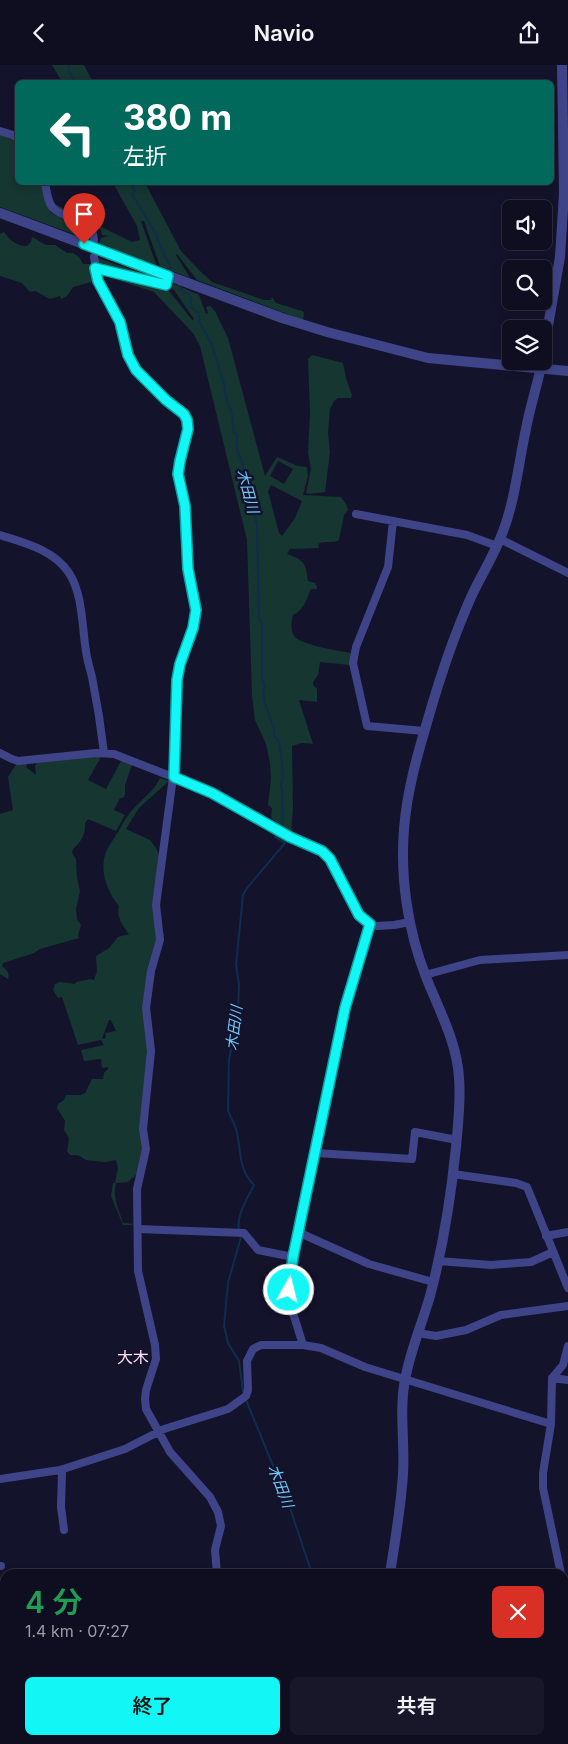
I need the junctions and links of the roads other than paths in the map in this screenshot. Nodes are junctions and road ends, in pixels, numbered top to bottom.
1 (562, 65) edge
2 (0, 131) edge
3 (15, 136) edge
4 (45, 185) edge
5 (0, 213) edge
6 (94, 240) dead end
7 (94, 257) dead end
8 (95, 268) junction
9 (168, 276) junction
10 (549, 320) edge
11 (502, 363) edge
12 (552, 367) edge
13 (540, 370) edge
14 (568, 371) edge
15 (356, 514) dead end
16 (393, 521) junction
17 (0, 535) edge
18 (498, 542) junction
19 (568, 573) edge
20 (424, 731) junction
21 (0, 753) edge
22 (104, 753) junction
23 (174, 777) junction
24 (410, 922) junction
25 (370, 924) junction
26 (568, 955) edge
27 (425, 975) junction
28 (456, 1140) junction
29 (316, 1153) junction
30 (453, 1174) junction
31 (138, 1229) junction
32 (568, 1232) edge
33 (300, 1233) junction
34 (546, 1235) junction
35 (553, 1252) junction
36 (293, 1257) junction
37 (438, 1261) junction
38 (433, 1282) junction
39 (568, 1288) edge
40 (568, 1306) edge
41 (418, 1333) junction
42 (303, 1345) junction
43 (568, 1346) edge
44 (552, 1378) junction
45 (405, 1379) junction
46 (568, 1380) edge
47 (550, 1424) junction
48 (158, 1432) junction
49 (60, 1470) junction
50 (0, 1479) edge
51 (64, 1530) dead end
52 (217, 1569) edge
53 (391, 1569) edge
54 (561, 1569) edge

1 - 10 street
2 - 3 street
4 - 6 street
5 - 9 street
7 - 8 street
8 - 9 street
8 - 23 street
9 - 11 street
12 - 14 street
13 - 18 street
15 - 16 street
16 - 18 street
16 - 20 street
17 - 22 street
18 - 19 street
18 - 20 street
20 - 24 street
21 - 22 street
22 - 23 street
23 - 25 street
23 - 31 street
24 - 25 street
24 - 27 street
25 - 29 street
26 - 27 street
27 - 28 street
28 - 29 street
28 - 30 street
29 - 33 street
30 - 34 street
30 - 37 street
31 - 36 street
31 - 48 street
32 - 34 street
33 - 36 street
33 - 38 street
34 - 35 street
35 - 37 street
35 - 39 street
36 - 42 street
37 - 38 street
38 - 41 street
40 - 41 street
41 - 45 street
42 - 45 street
42 - 48 street
43 - 44 street
44 - 46 street
44 - 47 street
45 - 47 street
45 - 53 street
47 - 54 street
48 - 49 street
48 - 52 street
49 - 50 street
49 - 51 street

